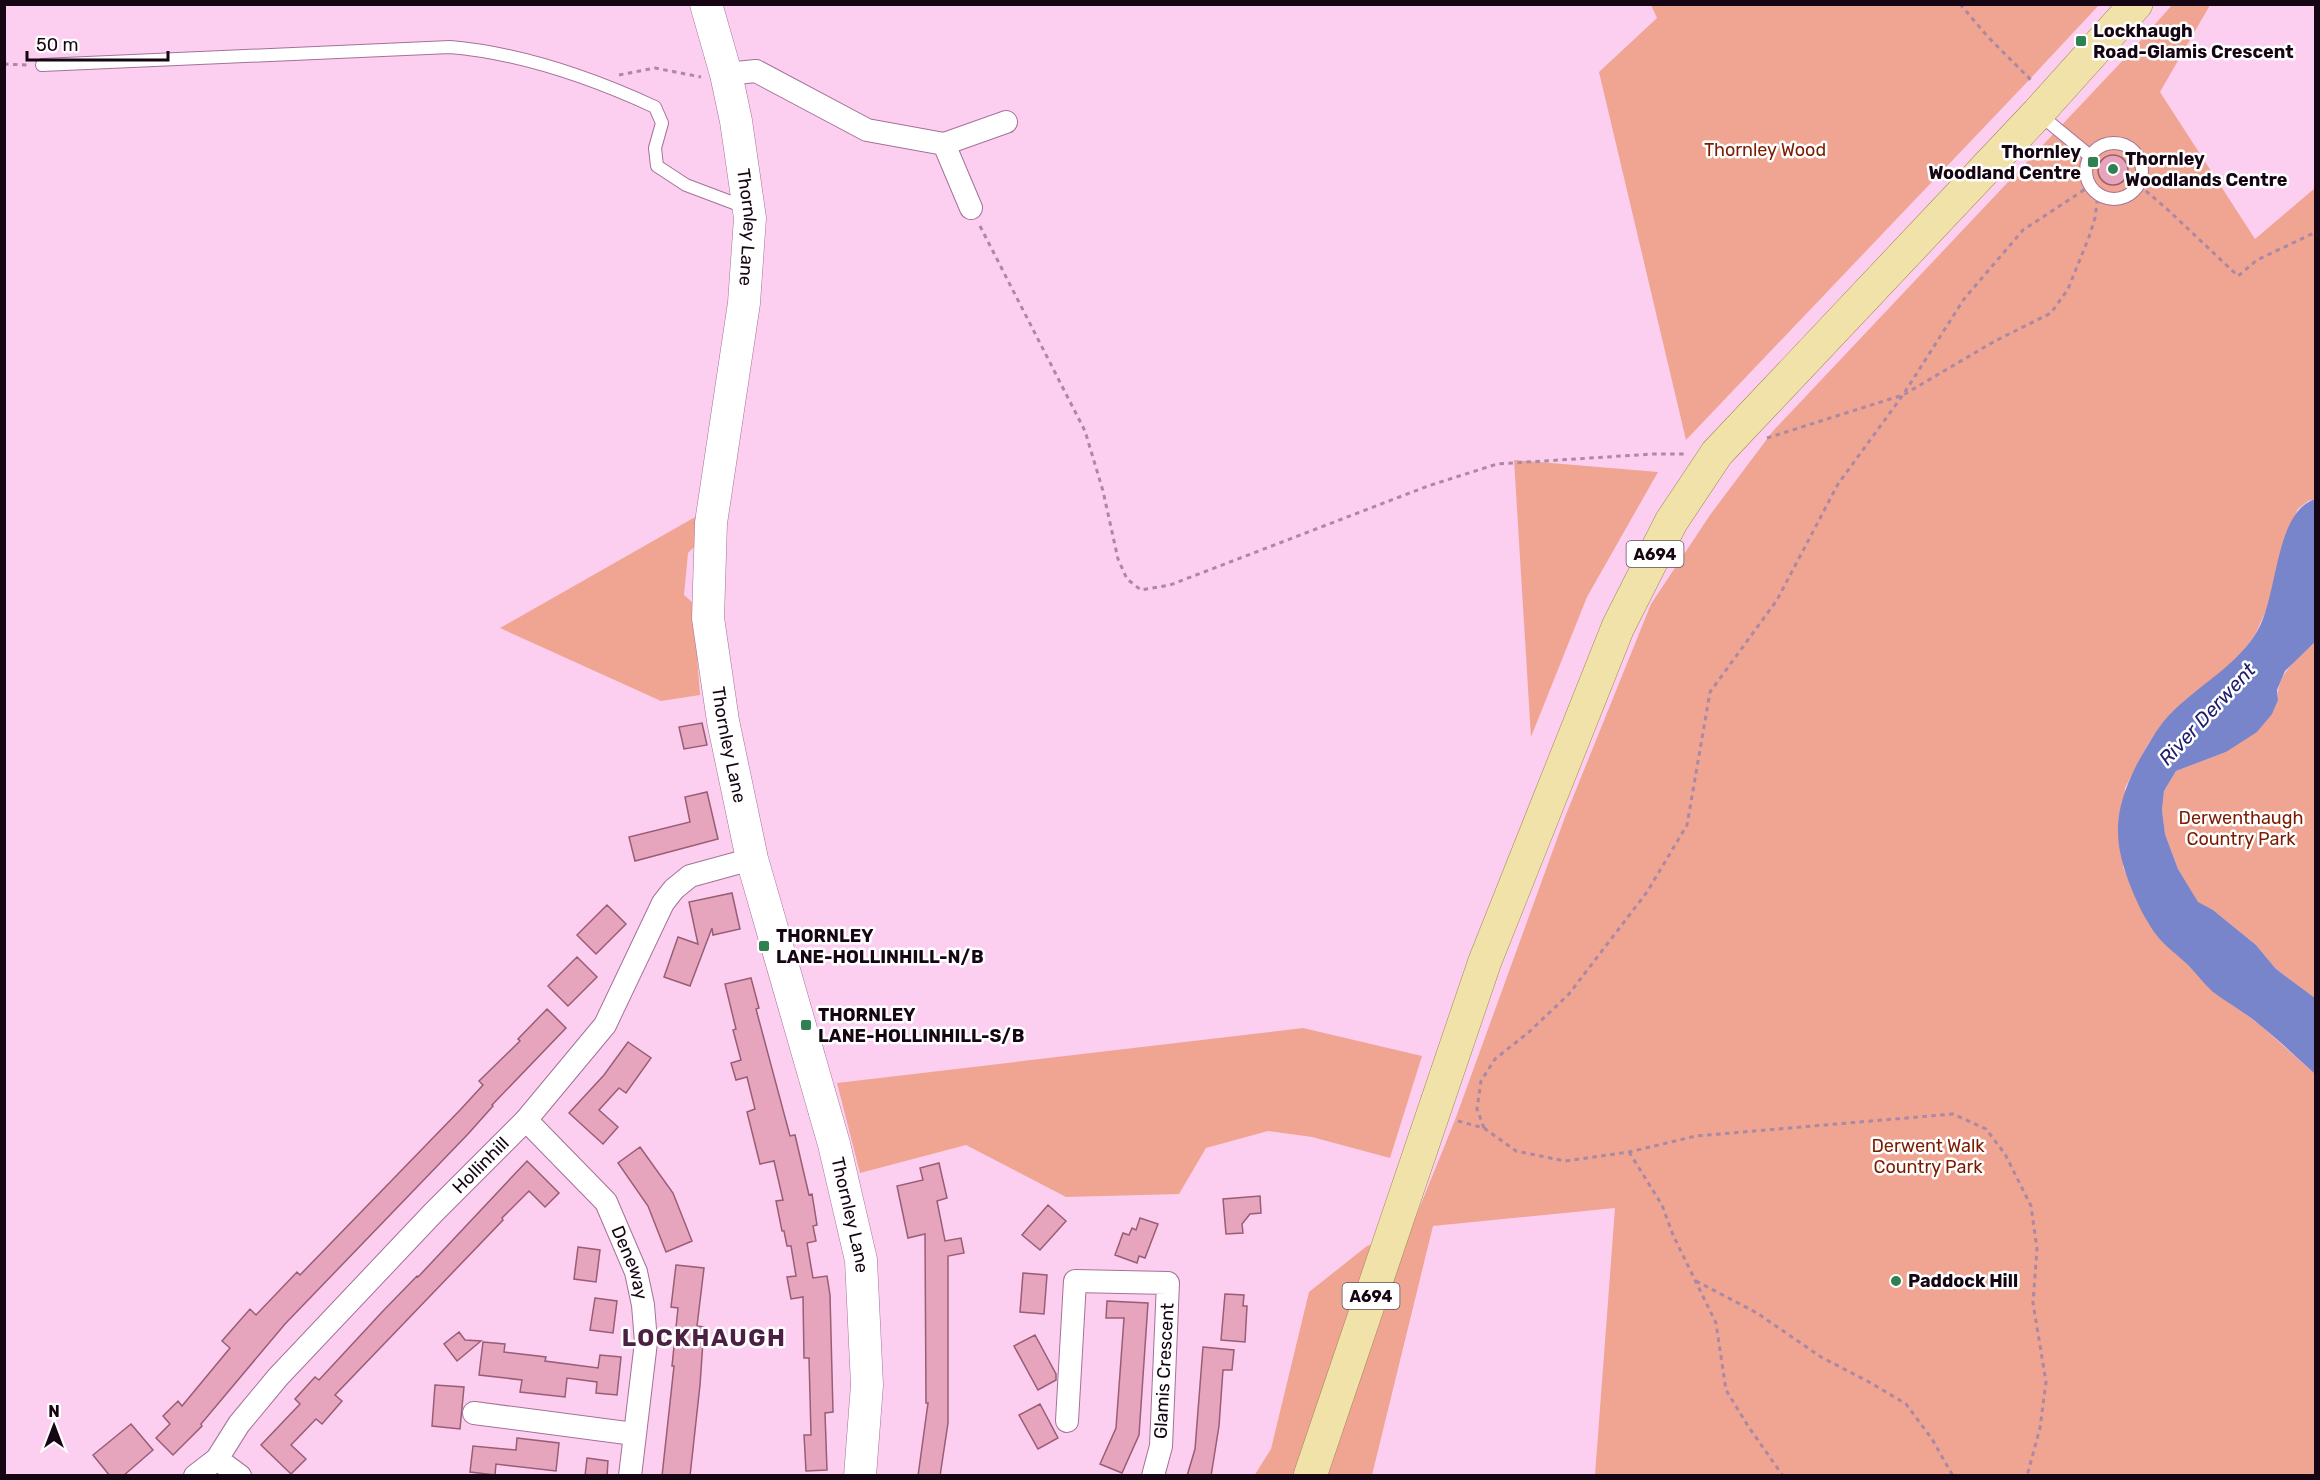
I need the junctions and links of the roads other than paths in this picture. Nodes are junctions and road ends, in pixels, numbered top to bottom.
1 (706, 4) edge
2 (2136, 4) edge
3 (42, 65) road end
4 (726, 74) junction
5 (2038, 113) junction
6 (1006, 122) dead end
7 (944, 144) junction
8 (2090, 156) junction
9 (748, 208) junction
10 (971, 208) road end
11 (752, 859) junction
12 (526, 1120) junction
13 (474, 1413) dead end
14 (1067, 1421) dead end
15 (634, 1434) junction
16 (217, 1459) junction
17 (195, 1476) edge
18 (240, 1476) edge
19 (630, 1476) edge
20 (860, 1476) edge
21 (1153, 1476) edge
22 (1310, 1476) edge

1 - 4 street, Thornley Lane
2 - 5 main road, A694
3 - 9 lane
4 - 7 street
4 - 9 street, Thornley Lane
5 - 8 lane
5 - 22 main road, A694
6 - 7 street
7 - 10 street
8 - 8 lane
9 - 11 street, Thornley Lane
11 - 12 street, Hollinhill
11 - 20 street, Thornley Lane
12 - 15 street, Deneway
12 - 16 street, Hollinhill
13 - 15 street
14 - 21 street, Glamis Crescent
15 - 19 street, Deneway
16 - 17 street
16 - 18 street

